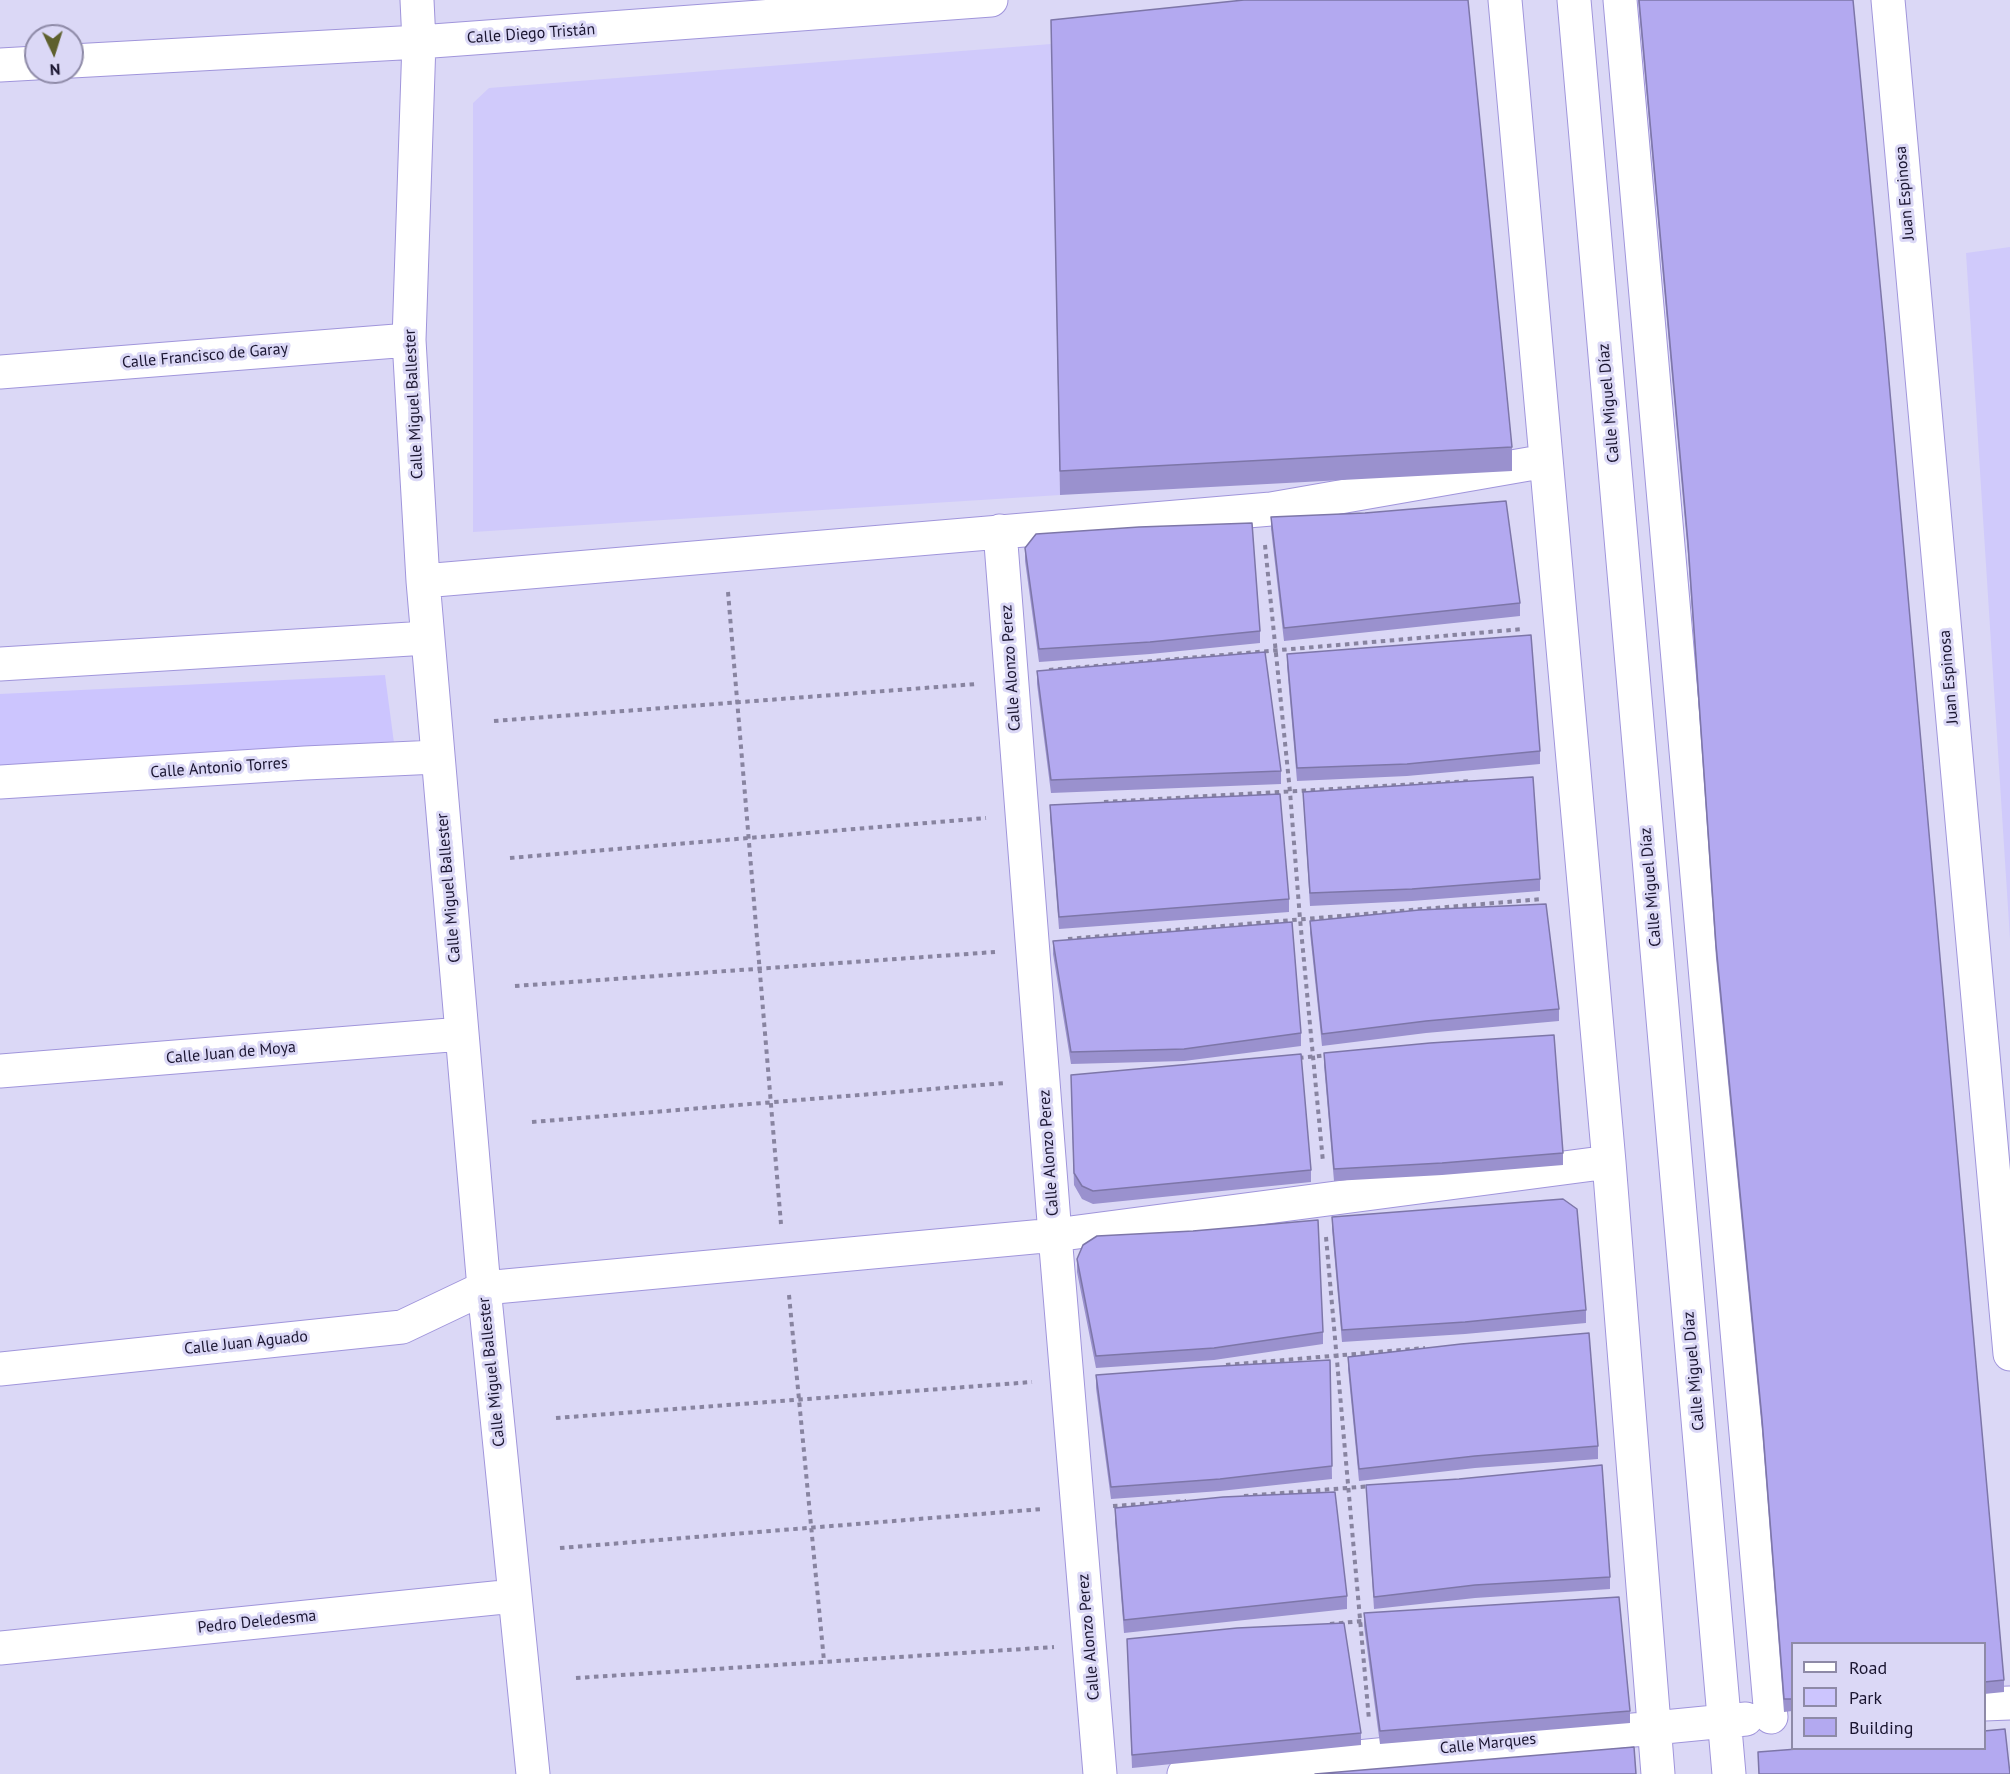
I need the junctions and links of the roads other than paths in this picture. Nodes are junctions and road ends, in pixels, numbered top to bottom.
1 (417, 0) edge
2 (1505, 0) edge
3 (1574, 0) edge
4 (1620, 0) edge
5 (1888, 0) edge
6 (971, 1) edge
7 (419, 42) junction
8 (84, 60) edge
9 (24, 64) edge
10 (0, 65) edge
11 (409, 340) junction
12 (0, 372) edge
13 (1546, 460) junction
14 (1000, 531) junction
15 (423, 581) junction
16 (427, 638) junction
17 (0, 664) edge
18 (437, 757) junction
19 (0, 782) edge
20 (462, 1034) junction
21 (0, 1071) edge
22 (1609, 1162) junction
23 (1055, 1234) junction
24 (484, 1288) junction
25 (2010, 1354) edge
26 (0, 1369) edge
27 (514, 1596) junction
28 (0, 1648) edge
29 (2010, 1703) edge
30 (1986, 1704) edge
31 (1782, 1716) edge
32 (1724, 1721) junction
33 (1653, 1727) junction
34 (533, 1774) edge
35 (1100, 1774) edge
36 (1184, 1774) edge
37 (1658, 1774) edge
38 (1729, 1774) edge

1 - 7 street, Calle Miguel Ballester
2 - 13 street
3 - 32 street, Calle Miguel Díaz
4 - 31 street
5 - 25 street, Juan Espinosa
6 - 7 street, Calle Diego Tristán
7 - 8 street, Calle Diego Tristán
7 - 11 street, Calle Miguel Ballester
9 - 10 street
11 - 12 street, Calle Francisco de Garay
11 - 15 street, Calle Miguel Ballester
13 - 14 street
13 - 22 street
14 - 15 street
14 - 23 street, Calle Alonzo Perez
15 - 16 street, Calle Miguel Ballester
16 - 17 street
16 - 18 street, Calle Miguel Ballester
18 - 19 street, Calle Antonio Torres
18 - 20 street, Calle Miguel Ballester
20 - 21 street, Calle Juan de Moya
20 - 24 street, Calle Miguel Ballester
22 - 23 street
22 - 33 street
23 - 24 street
23 - 35 street, Calle Alonzo Perez
24 - 26 street, Calle Juan Aguado
24 - 27 street, Calle Miguel Ballester
27 - 28 street, Pedro Deledesma
27 - 34 street, Calle Miguel Ballester
29 - 30 street
31 - 32 street, Calle Marques
32 - 33 street, Calle Marques
32 - 38 street, Calle Miguel Díaz
33 - 36 street, Calle Marques
33 - 37 street

